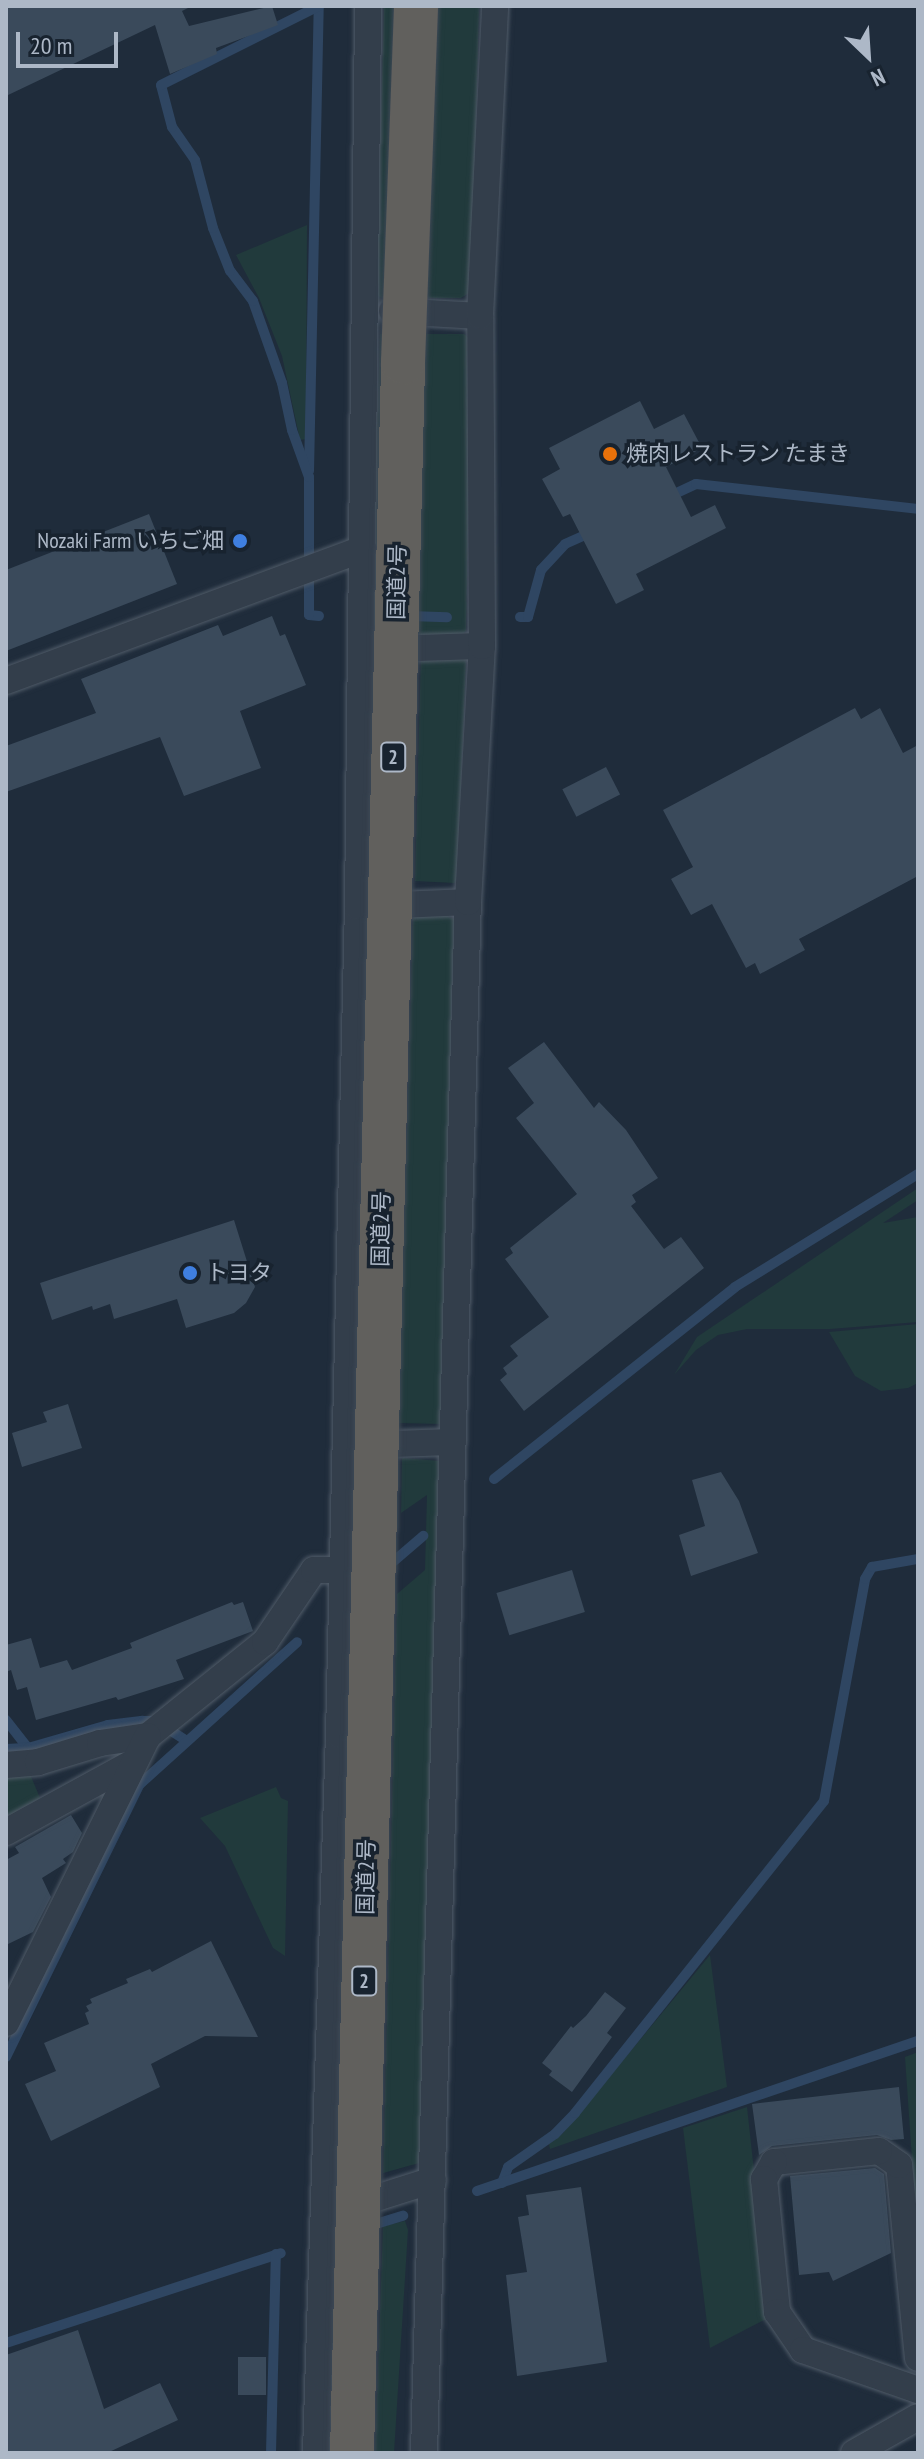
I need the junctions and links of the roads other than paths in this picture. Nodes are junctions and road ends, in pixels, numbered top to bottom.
1 (368, 6) edge
2 (416, 6) edge
3 (495, 6) edge
4 (367, 309) junction
5 (480, 316) junction
6 (363, 549) junction
7 (482, 646) junction
8 (361, 650) junction
9 (6, 681) edge
10 (468, 902) junction
11 (358, 907) junction
12 (452, 1442) junction
13 (346, 1446) junction
14 (342, 1570) junction
15 (157, 1729) junction
16 (134, 1762) junction
17 (6, 1765) edge
18 (6, 1832) edge
19 (6, 2023) edge
20 (433, 2180) junction
21 (321, 2216) junction
22 (918, 2358) edge
23 (918, 2390) edge
24 (918, 2417) edge
25 (316, 2453) edge
26 (352, 2453) edge
27 (424, 2453) edge
28 (854, 2453) edge

1 - 4 street
2 - 26 highway, 国道2号 / 2, bridge
3 - 5 street
4 - 5 street
4 - 6 street
5 - 7 street
6 - 8 street
6 - 9 street
7 - 8 street
7 - 10 street
8 - 11 street
10 - 11 street
10 - 12 street
11 - 13 street
12 - 13 street
12 - 20 street
13 - 14 street
14 - 15 street
14 - 21 street
15 - 16 street
15 - 17 street
16 - 18 street
16 - 19 street
20 - 21 street
20 - 27 street
21 - 25 street
22 - 23 street
24 - 28 street

